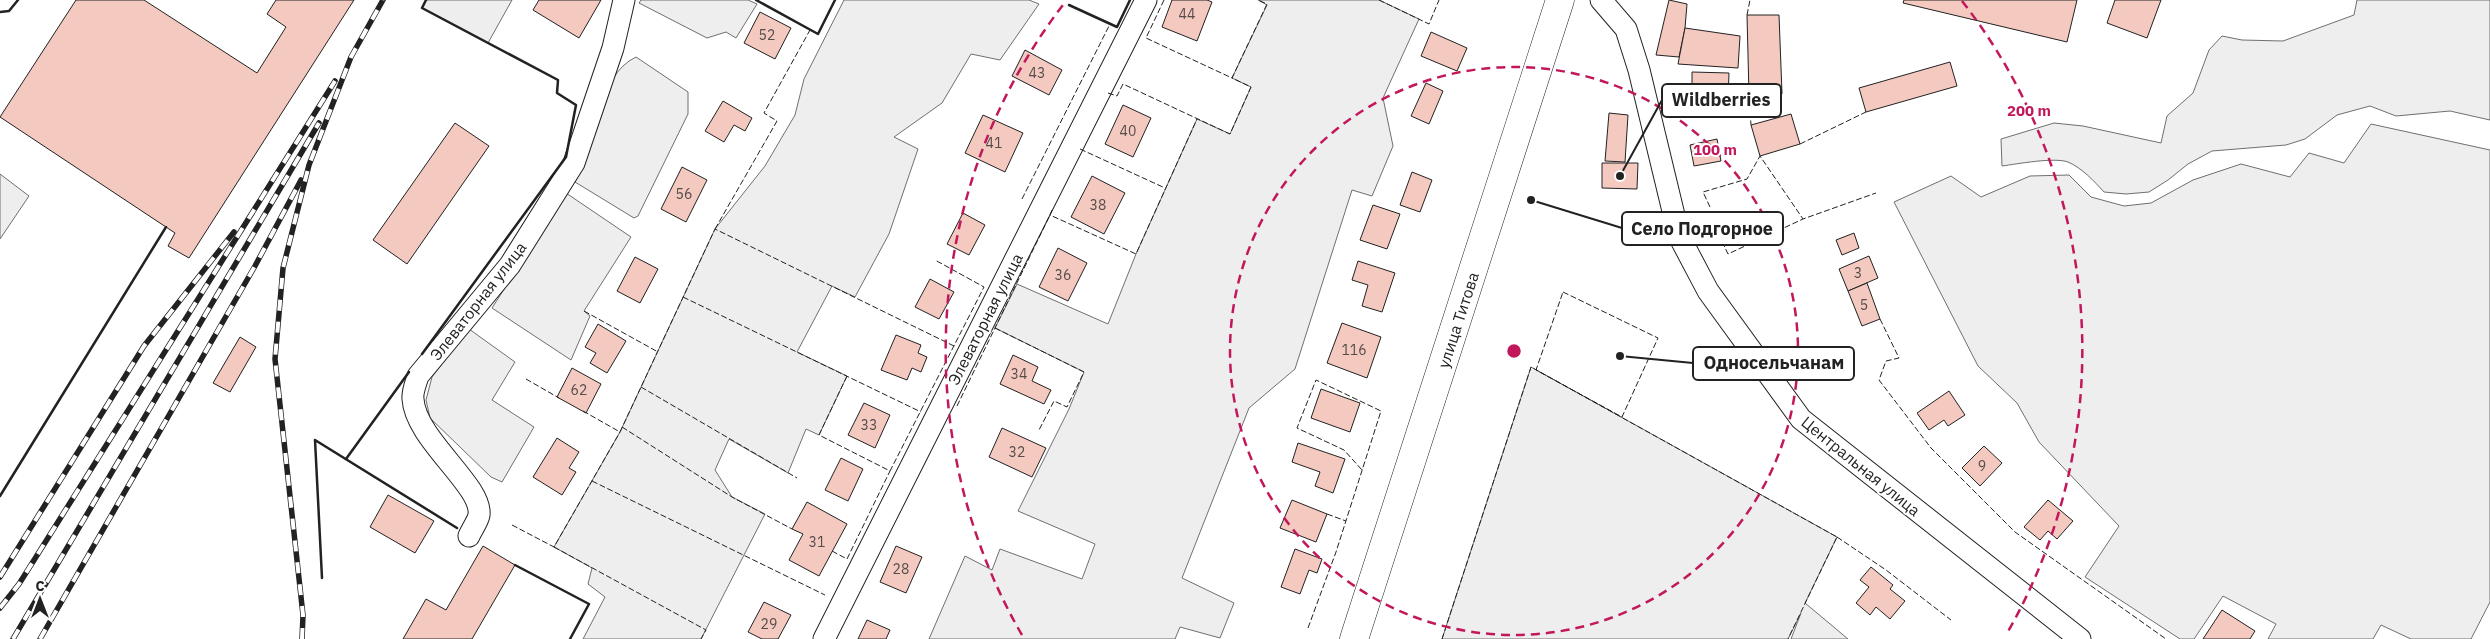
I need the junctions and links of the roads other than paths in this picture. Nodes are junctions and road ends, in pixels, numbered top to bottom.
1 (624, 0) edge
2 (1146, 0) edge
3 (1560, 0) edge
4 (1601, 0) edge
5 (469, 536) dead end
6 (824, 639) edge
7 (1354, 639) edge
8 (2080, 639) edge

1 - 5 street, Элеваторная улица
2 - 6 street, Элеваторная улица
3 - 7 main road, улица Титова
4 - 8 street, Центральная улица

